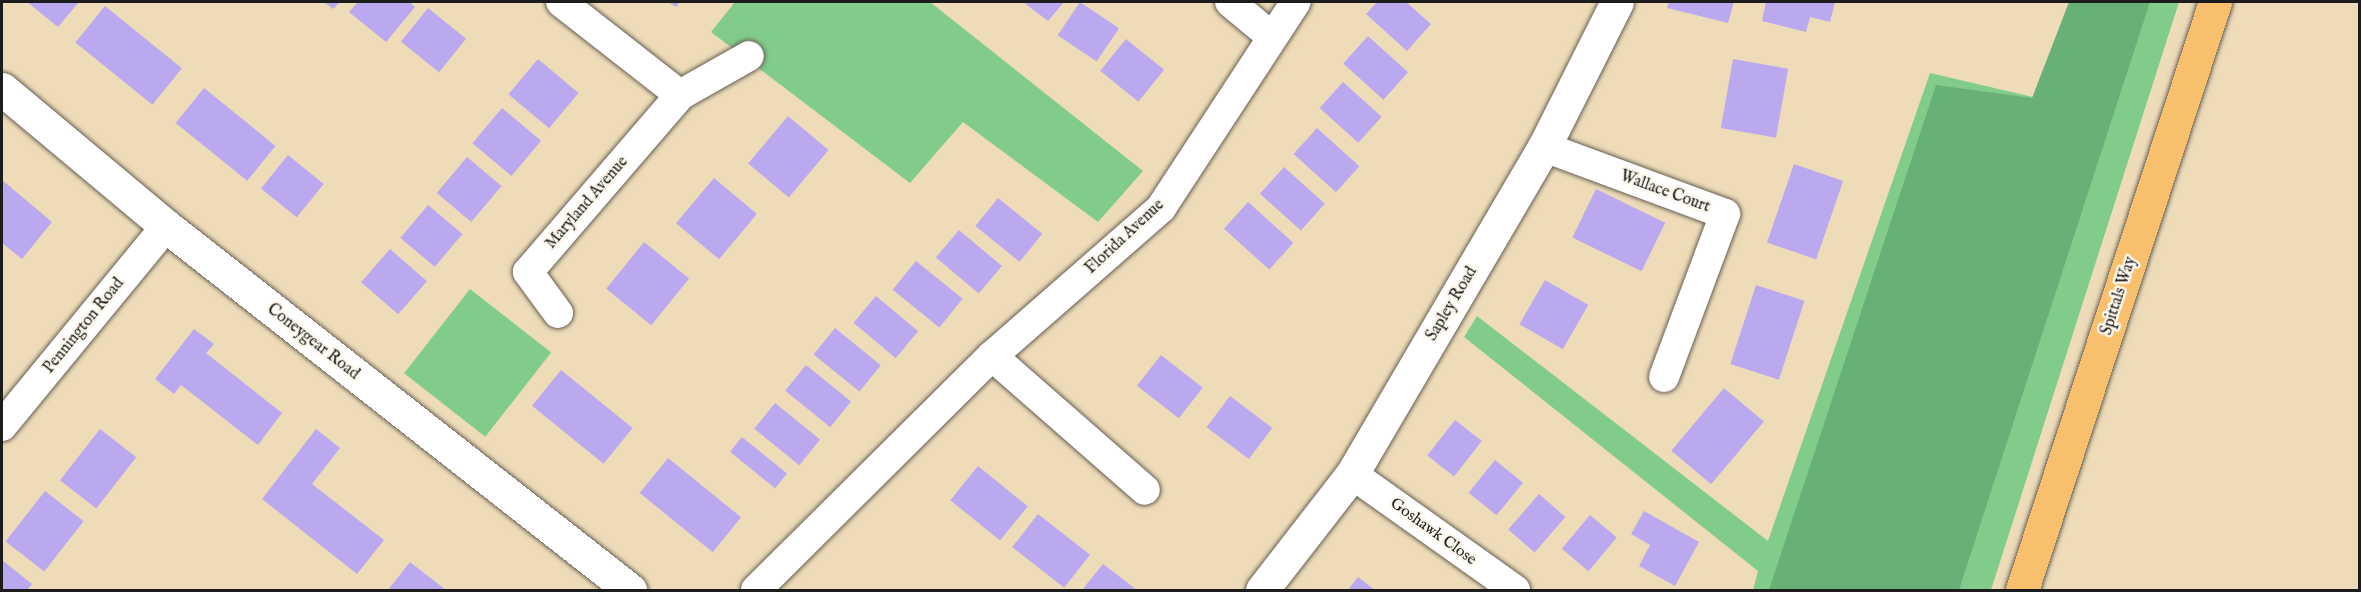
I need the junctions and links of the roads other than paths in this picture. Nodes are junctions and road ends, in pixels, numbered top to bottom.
1 (561, 2) edge
2 (1230, 2) edge
3 (1296, 2) edge
4 (1617, 2) edge
5 (2215, 2) edge
6 (1271, 36) junction
7 (749, 56) dead end
8 (2, 89) edge
9 (680, 95) junction
10 (1544, 147) junction
11 (166, 226) junction
12 (558, 313) dead end
13 (992, 356) junction
14 (1664, 377) dead end
15 (2, 426) edge
16 (1352, 474) junction
17 (1145, 490) dead end
18 (630, 591) edge
19 (756, 591) edge
20 (1262, 591) edge
21 (1515, 591) edge
22 (2022, 591) edge

1 - 9 street
2 - 6 street
3 - 6 street, Florida Avenue
4 - 10 street, Sapley Road
5 - 22 highway, Spittals Way
6 - 13 street, Florida Avenue
7 - 9 street, Maryland Avenue
8 - 11 street, Coneygear Road
9 - 12 street, Maryland Avenue
10 - 14 street, Wallace Court
10 - 16 street, Sapley Road
11 - 15 street, Pennington Road
11 - 18 street, Coneygear Road
13 - 17 street
13 - 19 street, Florida Avenue
16 - 20 street, Sapley Road
16 - 21 street, Goshawk Close

